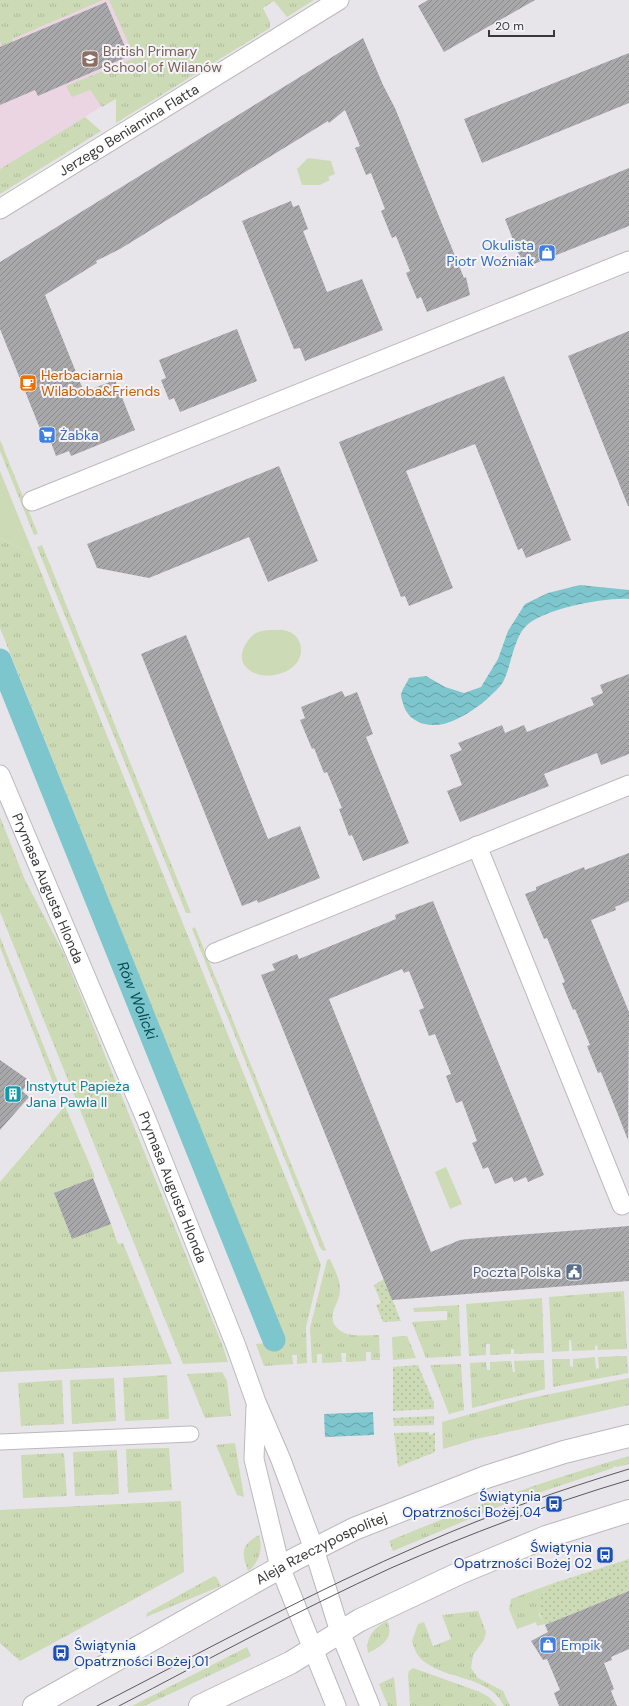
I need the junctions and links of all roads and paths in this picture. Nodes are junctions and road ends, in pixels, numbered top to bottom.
1 (339, 0) edge
2 (0, 209) edge
3 (629, 261) edge
4 (32, 501) dead end
5 (0, 775) edge
6 (629, 785) edge
7 (477, 846) junction
8 (215, 953) dead end
9 (622, 1206) dead end
10 (256, 1402) junction
11 (191, 1434) dead end
12 (629, 1436) edge
13 (0, 1442) edge
14 (629, 1511) edge
15 (314, 1549) junction
16 (280, 1567) junction
17 (340, 1632) junction
18 (313, 1649) junction
19 (34, 1706) edge
20 (200, 1706) edge
21 (336, 1706) edge
22 (370, 1706) edge

1 - 2 street, Jerzego Beniamina Flatta
3 - 4 street
5 - 10 street, Prymasa Augusta Hlonda
6 - 7 street
7 - 8 street
7 - 9 street
10 - 15 street, Prymasa Augusta Hlonda
10 - 16 street, Prymasa Augusta Hlonda
11 - 13 street
12 - 15 street, Aleja Rzeczypospolitej
14 - 17 street
15 - 16 street, Aleja Rzeczypospolitej
15 - 17 street, Prymasa Augusta Hlonda
16 - 18 street, Prymasa Augusta Hlonda
16 - 19 street, Aleja Rzeczypospolitej
17 - 18 street
17 - 22 street, Prymasa Augusta Hlonda
18 - 20 street
18 - 21 street, Prymasa Augusta Hlonda

